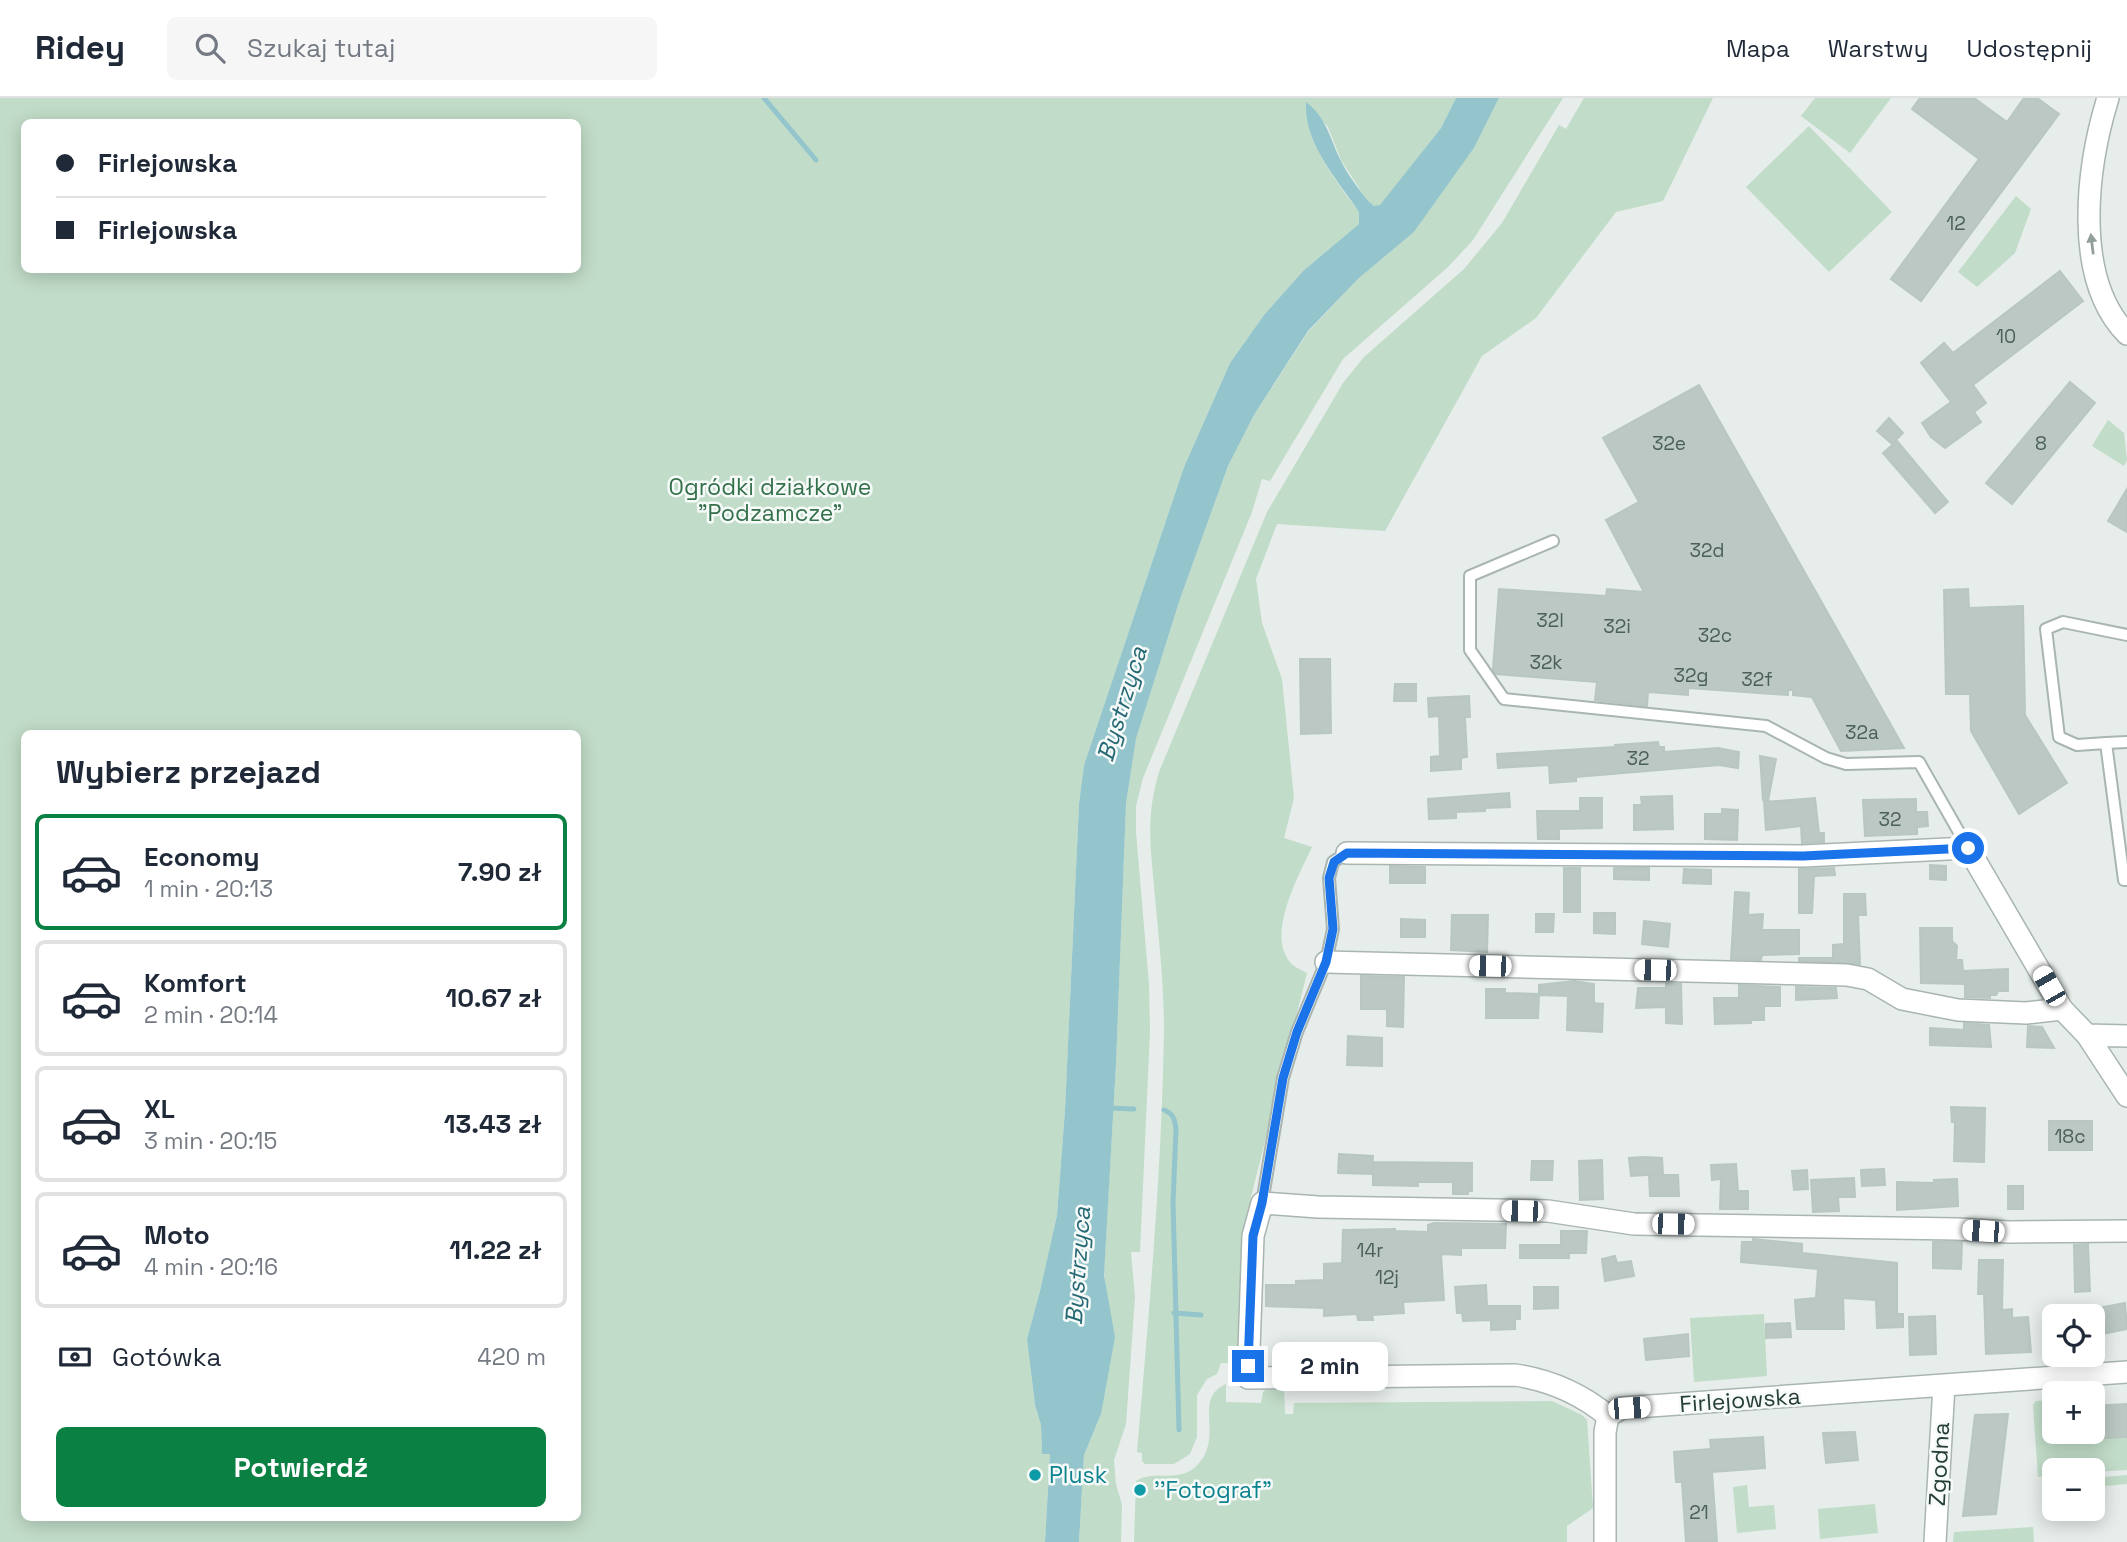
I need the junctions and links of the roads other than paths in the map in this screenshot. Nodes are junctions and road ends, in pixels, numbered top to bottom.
1 (2106, 99) edge
2 (2127, 334) edge
3 (1553, 541) dead end
4 (2127, 635) edge
5 (2127, 742) edge
6 (2106, 743) junction
7 (1968, 848) junction
8 (1347, 853) joint
9 (2127, 880) edge
10 (1326, 962) junction
11 (2062, 1009) junction
12 (2087, 1035) junction
13 (2127, 1036) edge
14 (2127, 1096) edge
15 (1262, 1203) junction
16 (2127, 1231) edge
17 (2127, 1372) edge
18 (1944, 1385) junction
19 (1608, 1416) junction
20 (1605, 1542) edge
21 (1934, 1542) edge

2 -> 1 street
3 - 7 lane
4 - 6 lane
5 - 6 lane
6 - 9 lane
7 - 8 street
7 - 11 street
8 - 10 lane
10 - 11 street
10 - 15 lane
11 - 12 street
12 - 13 street
12 - 14 street
15 - 16 street
15 - 19 street
17 - 18 street, Firlejowska
18 - 19 street, Firlejowska
18 - 21 street, Zgodna
19 - 20 street

